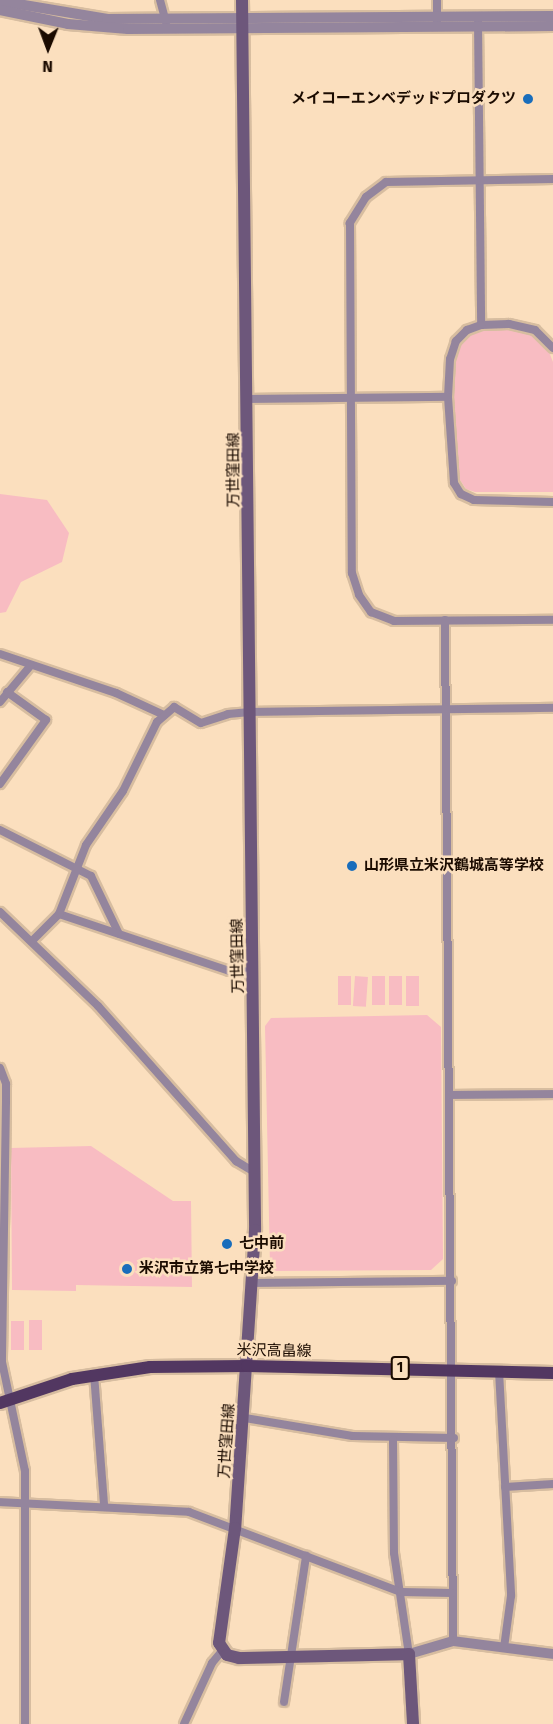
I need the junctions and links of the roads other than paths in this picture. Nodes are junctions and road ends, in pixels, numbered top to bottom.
1 (160, 0) edge
2 (242, 0) edge
3 (437, 0) edge
4 (0, 1) edge
5 (0, 10) edge
6 (437, 16) junction
7 (553, 16) edge
8 (164, 20) junction
9 (478, 22) junction
10 (242, 25) junction
11 (553, 26) edge
12 (437, 28) junction
13 (173, 30) junction
14 (479, 178) junction
15 (553, 179) edge
16 (481, 325) junction
17 (553, 348) edge
18 (448, 397) junction
19 (351, 398) junction
20 (249, 399) junction
21 (553, 502) edge
22 (445, 620) junction
23 (553, 620) edge
24 (0, 654) edge
25 (31, 665) junction
26 (7, 692) junction
27 (0, 702) edge
28 (553, 708) edge
29 (447, 710) junction
30 (250, 712) junction
31 (165, 714) junction
32 (0, 784) edge
33 (0, 830) edge
34 (74, 870) junction
35 (0, 912) edge
36 (59, 914) junction
37 (119, 934) junction
38 (33, 940) junction
39 (253, 972) junction
40 (0, 1068) edge
41 (553, 1094) edge
42 (451, 1095) junction
43 (3, 1102) edge
44 (256, 1173) junction
45 (2, 1212) edge
46 (452, 1281) junction
47 (254, 1283) junction
48 (247, 1365) junction
49 (453, 1370) junction
50 (499, 1371) junction
51 (553, 1373) edge
52 (94, 1374) junction
53 (2, 1384) edge
54 (4, 1401) edge
55 (244, 1418) junction
56 (454, 1438) junction
57 (393, 1440) junction
58 (553, 1484) edge
59 (505, 1487) junction
60 (0, 1502) edge
61 (25, 1502) junction
62 (104, 1505) junction
63 (236, 1528) junction
64 (306, 1556) junction
65 (401, 1592) junction
66 (452, 1593) junction
67 (453, 1641) junction
68 (504, 1648) junction
69 (222, 1651) junction
70 (409, 1654) junction
71 (553, 1654) edge
72 (288, 1657) junction
73 (284, 1702) dead end
74 (26, 1724) edge
75 (184, 1724) edge
76 (413, 1724) edge

1 - 8 street
2 - 10 main road, 万世窪田線
3 - 6 street
4 - 8 street
5 - 13 street
6 - 9 street
6 - 10 street
6 - 12 street
7 - 9 street
8 - 10 street
8 - 13 street
9 - 11 street
9 - 12 street
9 - 14 street
10 - 12 street
10 - 13 street
10 - 20 main road, 万世窪田線
14 - 15 street
14 - 16 street
14 - 19 street
16 - 17 street
16 - 18 street
18 - 19 street
18 - 21 street
19 - 20 street
19 - 22 street
20 - 30 main road, 万世窪田線
22 - 23 street
22 - 29 street
24 - 25 street
25 - 26 street
25 - 31 street
26 - 27 street
26 - 32 street
28 - 29 street
29 - 30 street
29 - 42 street
30 - 31 street
30 - 39 main road, 万世窪田線
31 - 34 street
33 - 34 street
34 - 36 street
34 - 37 street
35 - 38 street
36 - 37 street
36 - 38 street
37 - 39 street
38 - 44 street
39 - 44 main road, 万世窪田線
40 - 43 street
41 - 42 street
42 - 46 street
43 - 45 street
44 - 47 main road, 万世窪田線
45 - 53 street
46 - 47 street
46 - 49 street
47 - 48 main road, 万世窪田線
48 - 49 main road, 米沢高畠線 / 1
48 - 52 main road, 米沢高畠線 / 1
48 - 55 main road, 万世窪田線
49 - 50 main road, 米沢高畠線 / 1
49 - 56 street
50 - 51 main road, 米沢高畠線 / 1
50 - 59 street
52 - 54 main road, 米沢高畠線 / 1
52 - 62 street
53 - 54 street
54 - 61 street
55 - 57 street
55 - 63 main road, 万世窪田線
56 - 57 street
56 - 66 street
57 - 65 street
58 - 59 street
59 - 68 street
60 - 61 street
61 - 62 street
61 - 74 street
62 - 63 street
63 - 64 street
63 - 69 main road, 万世窪田線
64 - 65 street
64 - 72 street
65 - 66 street
65 - 70 street
66 - 67 street
67 - 68 street
67 - 70 street
68 - 71 street
69 - 72 main road
69 - 75 street
70 - 72 main road
70 - 76 main road
72 - 73 street

